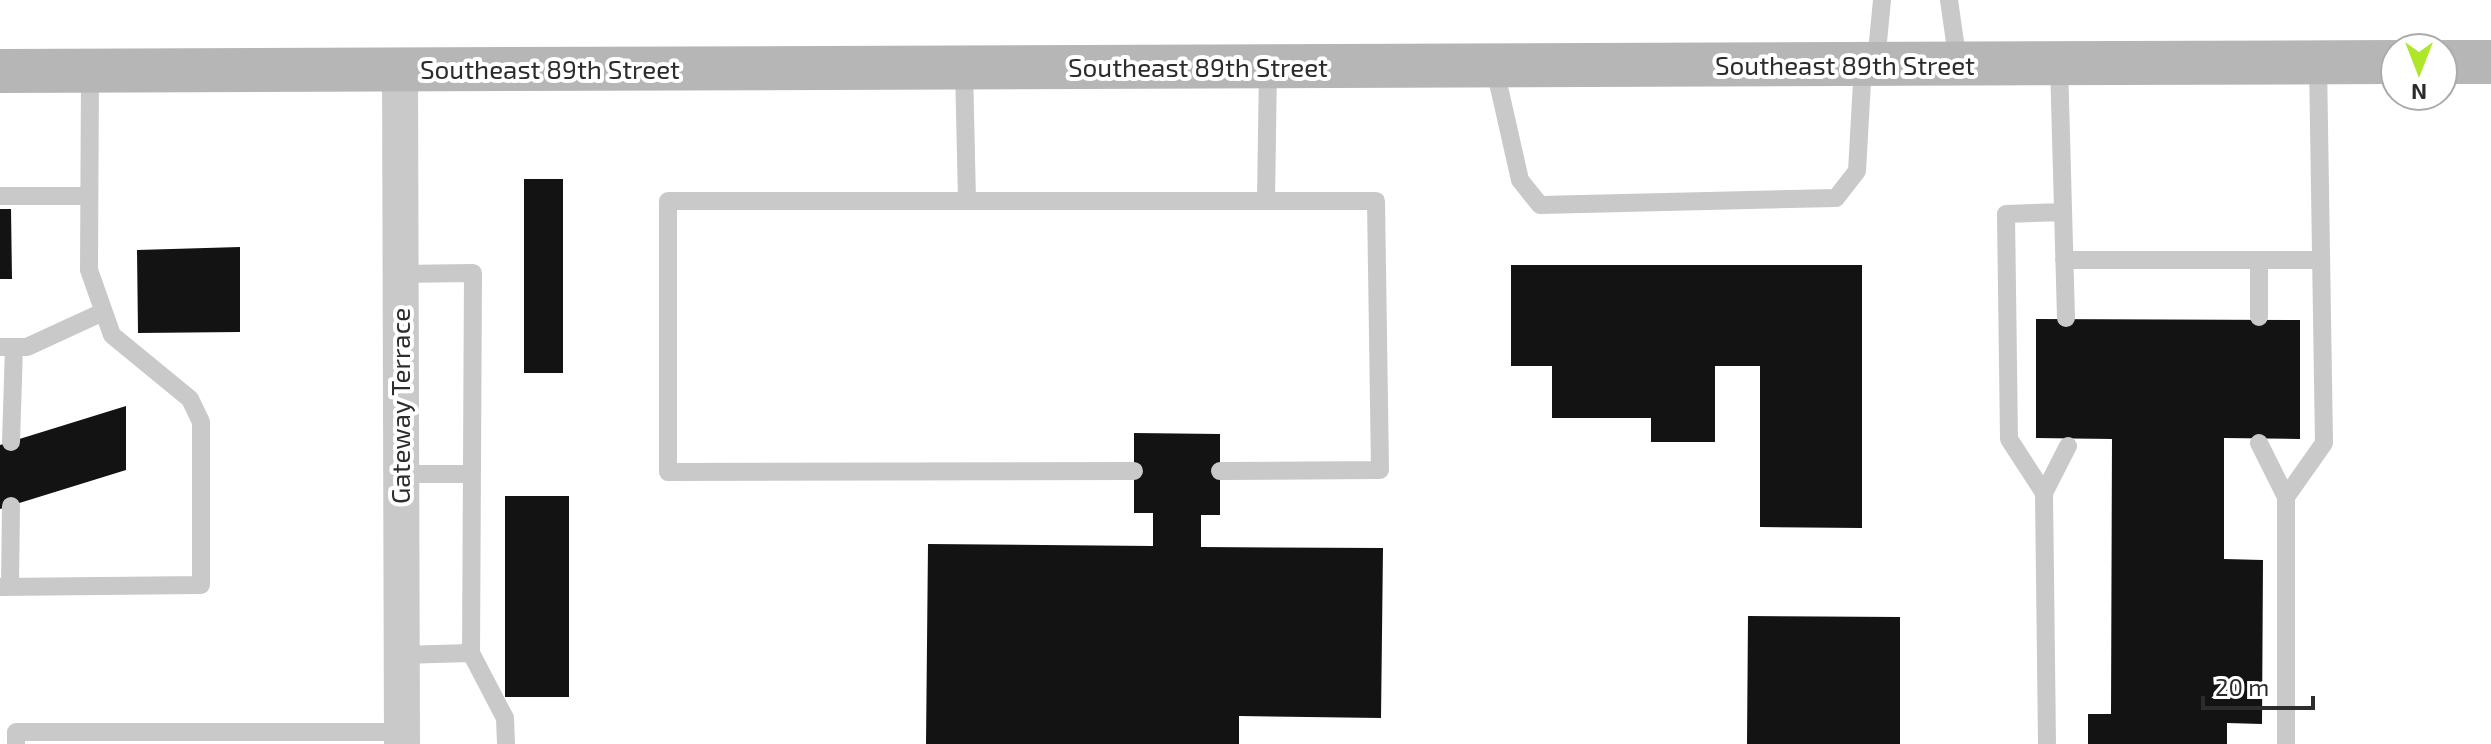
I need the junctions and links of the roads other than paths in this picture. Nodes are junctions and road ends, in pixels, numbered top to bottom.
1 (1882, 0) edge
2 (1949, 0) edge
3 (2318, 62) junction
4 (2379, 62) edge
5 (2459, 62) edge
6 (2491, 62) edge
7 (1958, 63) junction
8 (2059, 63) junction
9 (1870, 64) junction
10 (1494, 65) junction
11 (964, 66) junction
12 (1268, 66) junction
13 (400, 69) junction
14 (0, 71) edge
15 (90, 71) junction
16 (0, 196) edge
17 (89, 196) junction
18 (967, 201) junction
19 (1266, 201) junction
20 (2063, 212) junction
21 (2064, 260) junction
22 (2259, 260) junction
23 (2321, 260) junction
24 (399, 274) junction
25 (103, 312) junction
26 (2259, 317) dead end
27 (2066, 318) dead end
28 (7, 347) edge
29 (11, 442) dead end
30 (2259, 443) dead end
31 (2068, 446) dead end
32 (1134, 471) dead end
33 (1220, 471) dead end
34 (399, 474) junction
35 (472, 474) junction
36 (2044, 493) junction
37 (2286, 497) junction
38 (11, 506) dead end
39 (5, 587) edge
40 (471, 653) junction
41 (400, 655) junction
42 (402, 738) edge
43 (16, 744) edge
44 (506, 744) edge
45 (2047, 744) edge
46 (2286, 744) edge

1 - 9 lane
2 - 7 lane
3 - 4 main road, Southeast 89th Street
3 - 8 main road, Southeast 89th Street
3 - 23 lane
5 - 6 main road
7 - 8 main road, Southeast 89th Street
7 - 9 main road, Southeast 89th Street
8 - 20 lane
9 - 10 main road, Southeast 89th Street
9 - 10 lane
10 - 12 main road, Southeast 89th Street
11 - 12 main road, Southeast 89th Street
11 - 13 main road, Southeast 89th Street
11 - 18 lane
12 - 19 lane
13 - 15 main road, Southeast 89th Street
13 - 24 street, Gateway Terrace
14 - 15 main road, Southeast 89th Street
15 - 17 lane
16 - 17 lane
17 - 25 lane
18 - 19 lane
18 - 32 lane
19 - 33 lane
20 - 21 lane
20 - 36 lane
21 - 22 lane
21 - 27 lane
22 - 23 lane
22 - 26 lane
23 - 37 lane
24 - 34 street, Gateway Terrace
24 - 35 lane
25 - 28 lane
25 - 39 lane
28 - 29 lane
30 - 37 lane
31 - 36 lane
34 - 35 lane
34 - 41 street, Gateway Terrace
35 - 40 lane
36 - 45 lane
37 - 46 lane
38 - 39 lane
40 - 41 lane
40 - 44 lane
41 - 42 street, Gateway Terrace
42 - 43 lane

